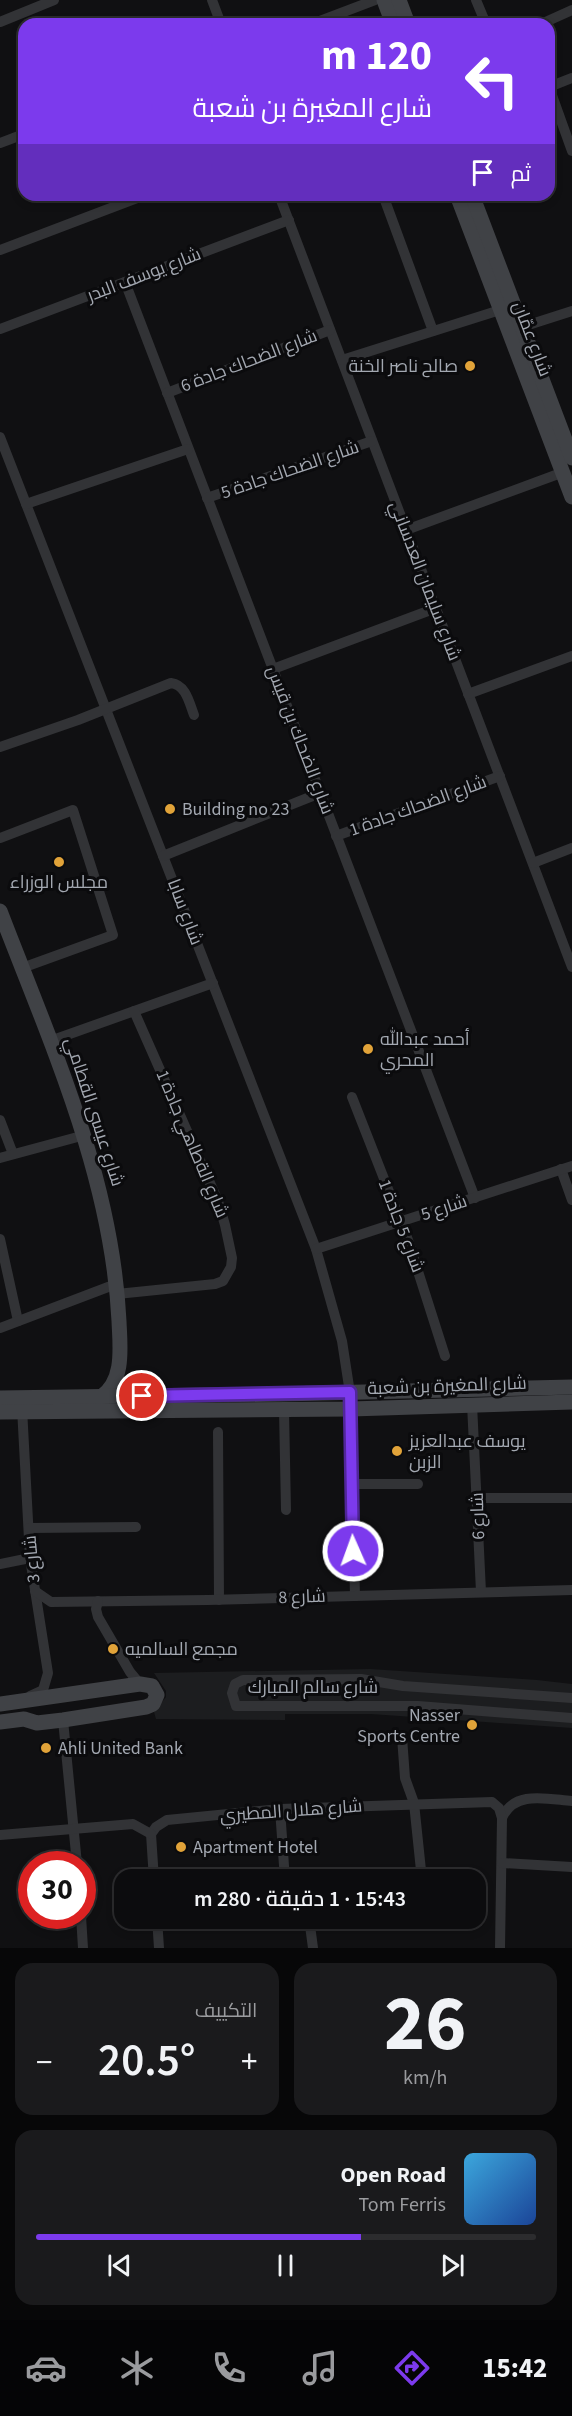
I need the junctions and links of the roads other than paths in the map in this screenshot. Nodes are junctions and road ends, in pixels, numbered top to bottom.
1 (54, 0) edge
2 (212, 0) edge
3 (375, 0) edge
4 (384, 0) edge
5 (399, 0) edge
6 (477, 0) edge
7 (36, 3) edge
8 (572, 10) edge
9 (219, 18) edge
10 (328, 18) edge
11 (391, 18) edge
12 (406, 18) edge
13 (484, 18) edge
14 (554, 18) edge
15 (0, 22) edge
16 (572, 78) edge
17 (555, 85) edge
18 (555, 104) edge
19 (18, 136) edge
20 (0, 143) edge
21 (572, 151) edge
22 (129, 201) edge
23 (281, 201) edge
24 (385, 201) edge
25 (459, 201) edge
26 (474, 201) edge
27 (289, 220) junction
28 (0, 250) edge
29 (125, 282) junction
30 (500, 309) junction
31 (572, 311) edge
32 (522, 327) junction
33 (0, 329) edge
34 (330, 330) junction
35 (434, 331) junction
36 (342, 360) junction
37 (167, 393) junction
38 (0, 437) edge
39 (372, 441) junction
40 (188, 449) junction
41 (572, 458) edge
42 (561, 473) junction
43 (572, 497) edge
44 (207, 498) junction
45 (26, 504) junction
46 (406, 530) junction
47 (436, 608) junction
48 (572, 656) edge
49 (273, 669) junction
50 (468, 694) junction
51 (106, 709) junction
52 (194, 715) dead end
53 (0, 747) edge
54 (500, 776) junction
55 (320, 793) junction
56 (336, 837) junction
57 (0, 838) edge
58 (572, 848) edge
59 (163, 856) junction
60 (532, 863) junction
61 (0, 911) edge
62 (572, 967) edge
63 (22, 968) junction
64 (213, 983) junction
65 (134, 1011) junction
66 (50, 1041) junction
67 (352, 1097) dead end
68 (0, 1120) edge
69 (85, 1135) junction
70 (13, 1154) junction
71 (0, 1158) edge
72 (566, 1167) edge
73 (475, 1198) junction
74 (572, 1200) edge
75 (400, 1222) junction
76 (0, 1239) edge
77 (316, 1249) junction
78 (117, 1289) junction
79 (18, 1321) junction
80 (0, 1328) edge
81 (445, 1356) dead end
82 (119, 1369) junction
83 (572, 1387) edge
84 (350, 1392) junction
85 (142, 1396) junction
86 (101, 1397) junction
87 (0, 1398) edge
88 (572, 1402) edge
89 (472, 1404) junction
90 (22, 1405) junction
91 (351, 1409) junction
92 (284, 1410) junction
93 (0, 1412) edge
94 (218, 1432) dead end
95 (352, 1484) junction
96 (418, 1484) dead end
97 (477, 1498) junction
98 (572, 1498) edge
99 (286, 1510) dead end
100 (136, 1527) dead end
101 (29, 1528) junction
102 (30, 1558) junction
103 (0, 1564) edge
104 (572, 1590) edge
105 (35, 1591) junction
106 (481, 1592) junction
107 (355, 1596) junction
108 (219, 1600) junction
109 (98, 1601) junction
110 (140, 1684) junction
111 (572, 1698) edge
112 (18, 1701) junction
113 (0, 1704) edge
114 (572, 1718) edge
115 (63, 1720) junction
116 (0, 1722) edge
117 (402, 1737) dead end
118 (572, 1801) edge
119 (414, 1803) junction
120 (280, 1809) junction
121 (502, 1818) junction
122 (75, 1828) junction
123 (151, 1834) junction
124 (0, 1835) edge
125 (76, 1851) edge
126 (502, 1863) junction
127 (572, 1867) edge
128 (153, 1869) edge
129 (284, 1869) edge
130 (421, 1869) edge
131 (82, 1929) edge
132 (158, 1929) edge
133 (310, 1929) edge
134 (83, 1948) edge
135 (159, 1948) edge
136 (313, 1948) edge
137 (500, 1948) edge

1 - 7 street
2 - 9 street
3 - 10 street
4 - 11 main road
5 - 12 main road
6 - 13 street
7 - 15 street
8 - 14 street
16 - 17 street
18 - 21 street
19 - 20 street
22 - 28 street
23 - 27 street, شارع سليمان العدساني
24 - 35 street
25 - 30 main road, شارع عمّان
26 - 32 main road, شارع عمّان
27 - 29 street, شارع يوسف البدر
27 - 34 street, شارع سليمان العدساني
29 - 33 street, شارع يوسف البدر
29 - 37 street, شارع الضحاك بن قيس
30 - 35 street
30 - 42 main road, شارع عمّان
31 - 32 street
32 - 41 main road, شارع عمّان
34 - 36 street, شارع سليمان العدساني
34 - 37 street, شارع الضحاك جادة 6
35 - 36 street
36 - 39 street, شارع سليمان العدساني
37 - 40 street, شارع الضحاك بن قيس
38 - 45 street, شارع سابا
39 - 44 street, شارع الضحاك جادة 5
39 - 46 street, شارع سليمان العدساني
40 - 44 street, شارع الضحاك بن قيس
40 - 45 street
42 - 43 main road, شارع عمّان
42 - 46 street
44 - 49 street, شارع الضحاك بن قيس
45 - 51 street, شارع سابا
46 - 47 street, شارع سليمان العدساني
47 - 49 street
47 - 50 street, شارع سليمان العدساني
48 - 50 street
49 - 55 street, شارع الضحاك بن قيس
50 - 54 street, شارع سليمان العدساني
51 - 52 street
51 - 53 street
51 - 59 street, شارع سابا
54 - 56 street, شارع الضحاك جادة 1
54 - 60 street, شارع سليمان العدساني
55 - 56 street, شارع الضحاك بن قيس
55 - 59 street
56 - 73 street, شارع الضحاك بن قيس
57 - 63 street
58 - 60 street
59 - 64 street, شارع سابا
60 - 62 street, شارع سليمان العدساني
61 - 63 main road, شارع عيسى القطامي
63 - 66 main road, شارع عيسى القطامي
64 - 65 street
64 - 77 street, شارع سابا
65 - 66 street
65 - 78 street, شارع الةطاهي جادة 1
66 - 69 main road, شارع عيسى القطامي
67 - 75 street, شارع 5 جادة 1
68 - 70 street
69 - 70 street
69 - 78 main road, شارع عيسى القطامي
70 - 71 street
72 - 73 street, شارع 5
72 - 74 street
73 - 75 street, شارع 5
75 - 77 street, شارع 5
75 - 81 street, شارع 5 جادة 1
76 - 79 street
77 - 84 street, شارع سابا
78 - 79 street, شارع الةطاهي جادة 1
78 - 82 main road, شارع عيسى القطامي
79 - 80 street, شارع الةطاهي جادة 1
82 - 85 main road
82 - 86 main road
83 - 84 main road, شارع المغيرة بن شعبة
84 - 85 main road, شارع المغيرة بن شعبة
84 - 91 street
85 - 86 main road, شارع المغيرة بن شعبة
86 - 90 main road, شارع المغيرة بن شعبة
87 - 90 main road, شارع المغيرة بن شعبة
88 - 89 main road, شارع المغيرة بن شعبة
89 - 91 main road, شارع المغيرة بن شعبة
89 - 97 street, شارع 6
90 - 92 main road, شارع المغيرة بن شعبة
90 - 93 main road, شارع المغيرة بن شعبة
90 - 101 street, شارع 3
91 - 92 main road, شارع المغيرة بن شعبة
91 - 95 street
92 - 99 street
94 - 108 street
95 - 96 street
95 - 107 street
97 - 98 street
97 - 106 street, شارع 6
100 - 101 street
101 - 102 street, شارع 3
102 - 103 street
102 - 105 street, شارع 3
104 - 106 street, شارع 8
105 - 109 street, شارع 8
105 - 112 street, شارع 3
106 - 107 street, شارع 8
107 - 108 street, شارع 8
108 - 109 street, شارع 8
109 - 110 street
110 - 112 main road
110 - 115 main road
111 - 114 street, شارع سالم المبارك
112 - 113 main road
115 - 116 main road
115 - 122 street
117 - 119 street
118 - 121 street
119 - 120 street, شارع هلال المطيري
119 - 121 street, شارع هلال المطيري
119 - 130 street
120 - 123 street, شارع هلال المطيري
120 - 129 street
121 - 126 street
122 - 123 street
122 - 124 street
122 - 125 street
123 - 128 street
126 - 127 street
126 - 137 street
131 - 134 street
132 - 135 street
133 - 136 street

